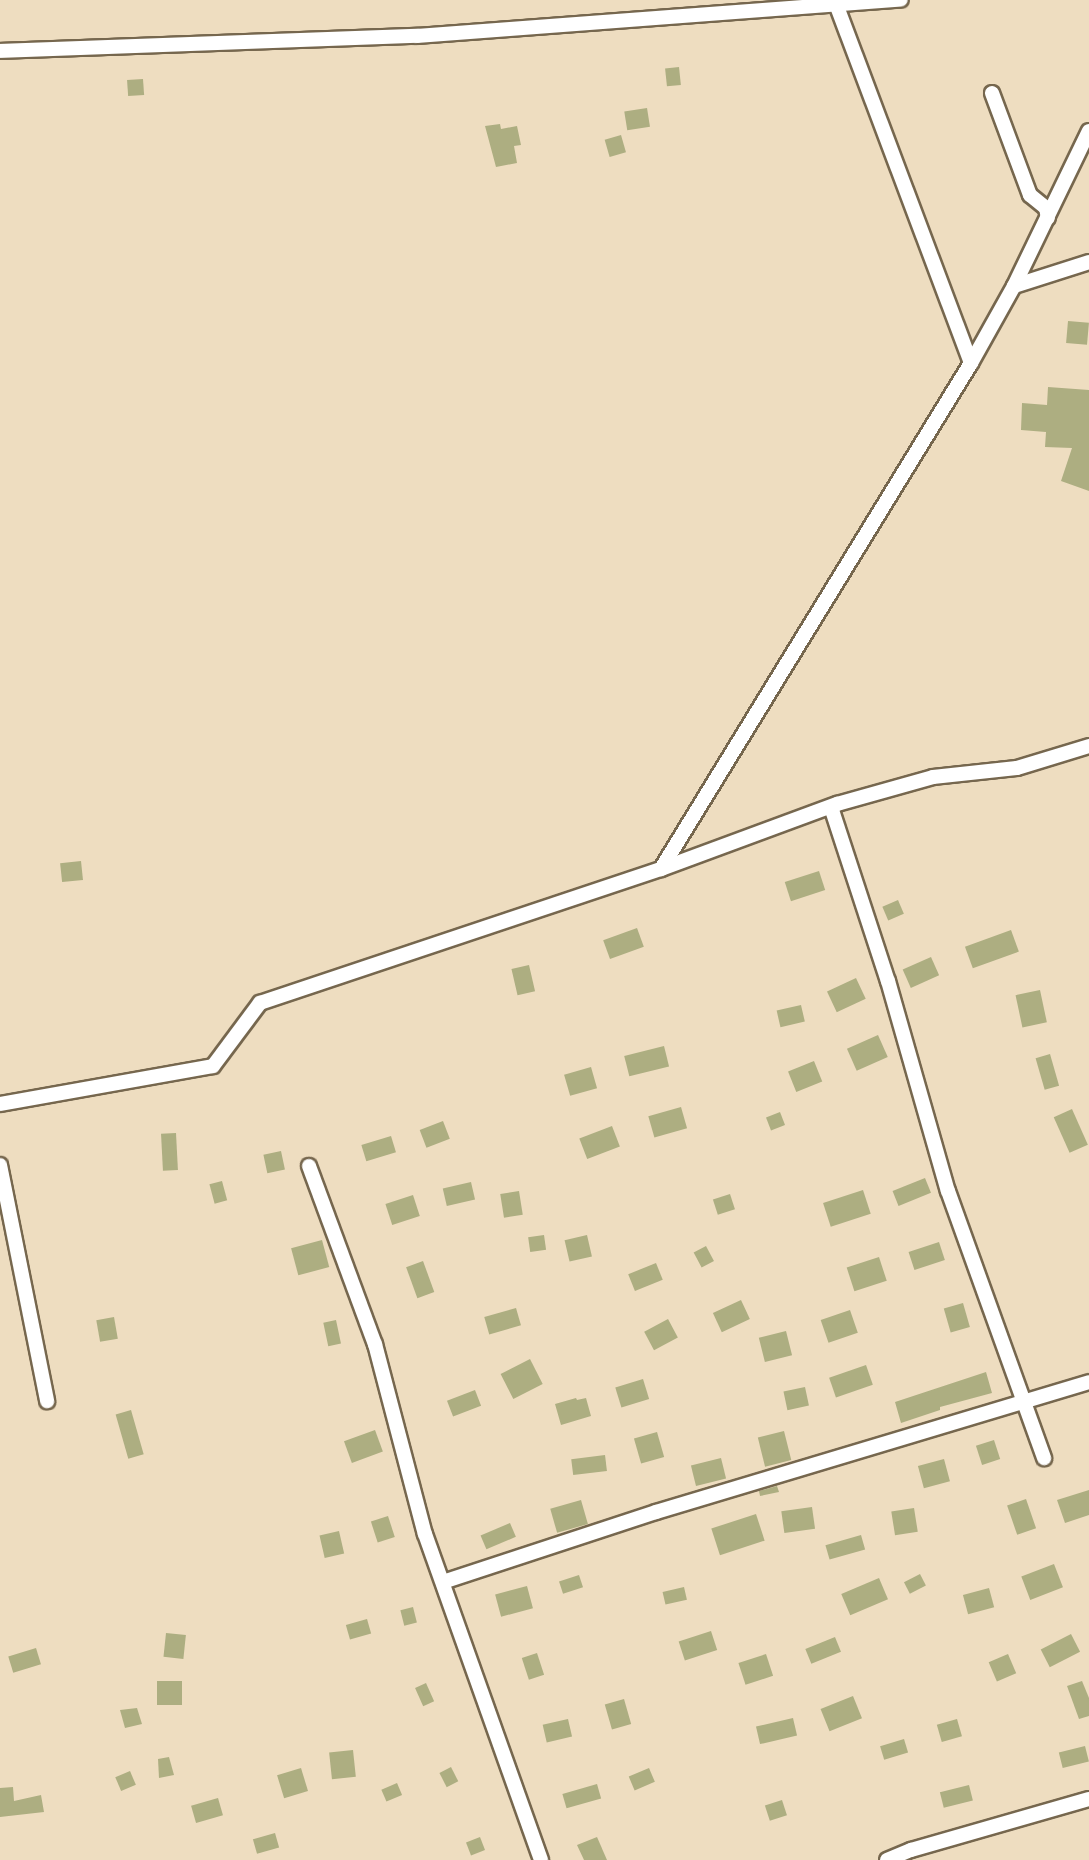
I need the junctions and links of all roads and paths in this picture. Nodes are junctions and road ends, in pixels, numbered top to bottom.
1 (901, 0) edge
2 (837, 7) junction
3 (0, 51) edge
4 (992, 93) dead end
5 (1089, 131) edge
6 (1048, 218) junction
7 (1089, 262) edge
8 (1014, 286) junction
9 (971, 363) junction
10 (1089, 746) edge
11 (831, 807) junction
12 (661, 869) junction
13 (0, 1104) edge
14 (0, 1165) edge
15 (309, 1166) dead end
16 (1089, 1382) edge
17 (47, 1401) dead end
18 (1023, 1401) junction
19 (1044, 1458) dead end
20 (443, 1582) junction
21 (1089, 1799) edge
22 (541, 1860) edge
23 (887, 1860) edge

1 - 2 street
2 - 3 street
2 - 9 street
4 - 6 street
5 - 6 street
6 - 8 street
7 - 8 street
8 - 9 street
9 - 12 street
10 - 11 street
11 - 12 street
11 - 18 street
12 - 13 street
14 - 17 street
15 - 20 street
16 - 18 street
18 - 19 street
18 - 20 street
20 - 22 street
21 - 23 street

